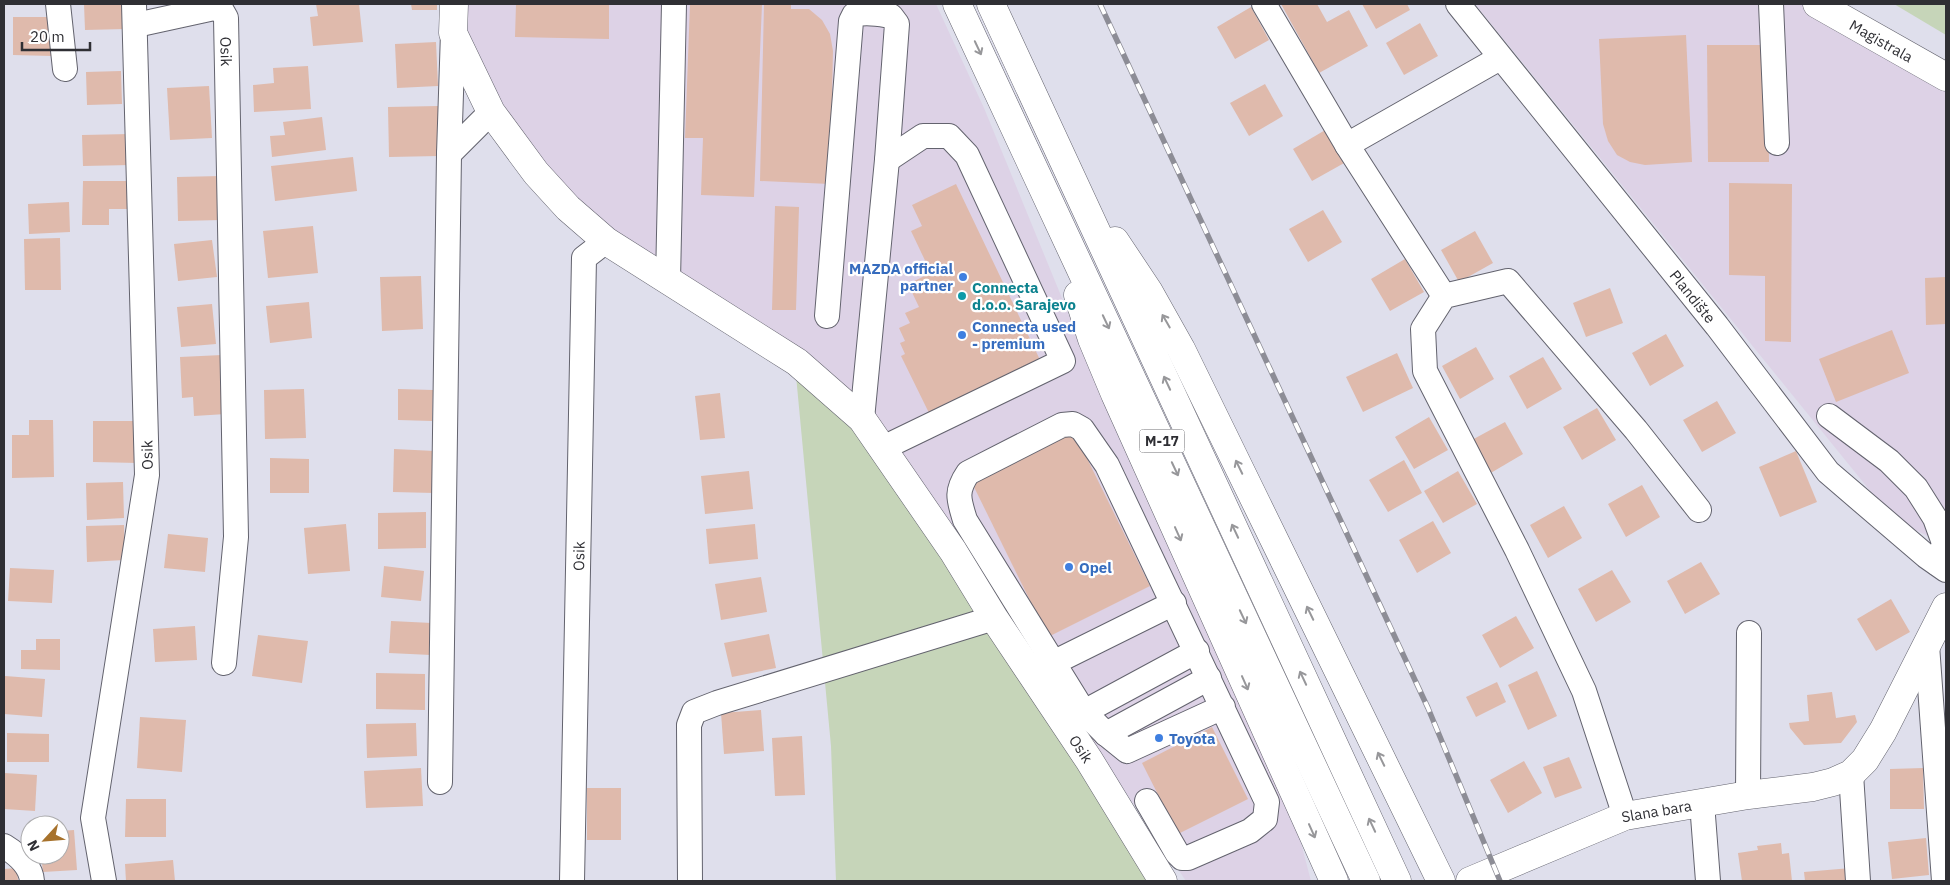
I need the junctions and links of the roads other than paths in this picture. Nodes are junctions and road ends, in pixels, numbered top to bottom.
1 (58, 4) edge
2 (454, 4) edge
3 (674, 4) edge
4 (957, 4) edge
5 (991, 4) edge
6 (1264, 4) edge
7 (1458, 4) edge
8 (1771, 4) edge
9 (1817, 4) edge
10 (848, 9) edge
11 (135, 14) edge
12 (453, 34) junction
13 (1500, 58) junction
14 (65, 69) dead end
15 (1946, 76) edge
16 (491, 112) junction
17 (1777, 143) dead end
18 (1347, 145) junction
19 (449, 154) junction
20 (887, 160) junction
21 (1074, 182) junction
22 (1048, 196) junction
23 (606, 241) junction
24 (668, 280) junction
25 (1444, 296) junction
26 (827, 316) dead end
27 (1829, 416) dead end
28 (862, 419) junction
29 (882, 448) junction
30 (1699, 510) dead end
31 (1942, 567) edge
32 (1174, 603) junction
33 (1946, 607) edge
34 (994, 618) junction
35 (1749, 633) dead end
36 (1927, 645) junction
37 (1197, 652) junction
38 (1055, 662) junction
39 (224, 663) dead end
40 (1209, 678) junction
41 (1222, 707) junction
42 (1075, 719) junction
43 (1106, 734) junction
44 (1852, 774) junction
45 (440, 782) dead end
46 (1748, 795) junction
47 (1146, 801) dead end
48 (1702, 803) junction
49 (1625, 816) junction
50 (4, 846) edge
51 (1395, 875) edge
52 (1366, 880) edge
53 (32, 881) edge
54 (104, 881) edge
55 (572, 881) edge
56 (690, 881) edge
57 (1163, 881) edge
58 (1334, 881) edge
59 (1441, 881) edge
60 (1470, 881) edge
61 (1708, 881) edge
62 (1858, 881) edge
63 (1944, 881) edge

1 - 14 street
2 - 12 main road, Osik
3 - 24 street
4 -> 22 main road, M-17
5 - 21 main road, M-17
6 - 18 street
7 - 13 street, Plandište
8 - 17 street
9 - 15 main road, Magistrala
10 - 20 street
10 - 26 street
11 - 39 street, Osik
11 - 54 street, Osik
12 - 16 main road, Osik
12 - 19 street, Osik
13 - 18 street
13 - 31 street, Plandište
16 - 19 street
16 - 23 main road, Osik
18 - 25 street
19 - 45 street, Osik
20 - 28 street
20 - 29 street
51 -> 21 main road, M-17
59 -> 21 main road
22 -> 52 main road, M-17
22 -> 58 main road
23 - 24 main road, Osik
23 - 55 street, Osik
24 - 28 main road, Osik
25 - 30 street
25 - 49 street
27 - 31 street
28 - 29 main road, Osik
29 - 34 main road, Osik
32 - 37 street
32 - 38 street
32 - 38 street
33 - 36 main road
34 - 42 main road, Osik
34 - 56 street
35 - 46 street
36 - 44 main road
36 - 63 street
37 - 40 street
37 - 42 street
38 - 42 street
40 - 41 street
40 - 43 street
41 - 43 street
41 - 47 street
42 - 43 street
42 - 57 main road, Osik
44 - 46 main road, Slana bara
44 - 62 street
46 - 48 main road, Slana bara
48 - 49 main road, Slana bara
48 - 61 street
49 - 60 main road, Slana bara
50 - 53 street

